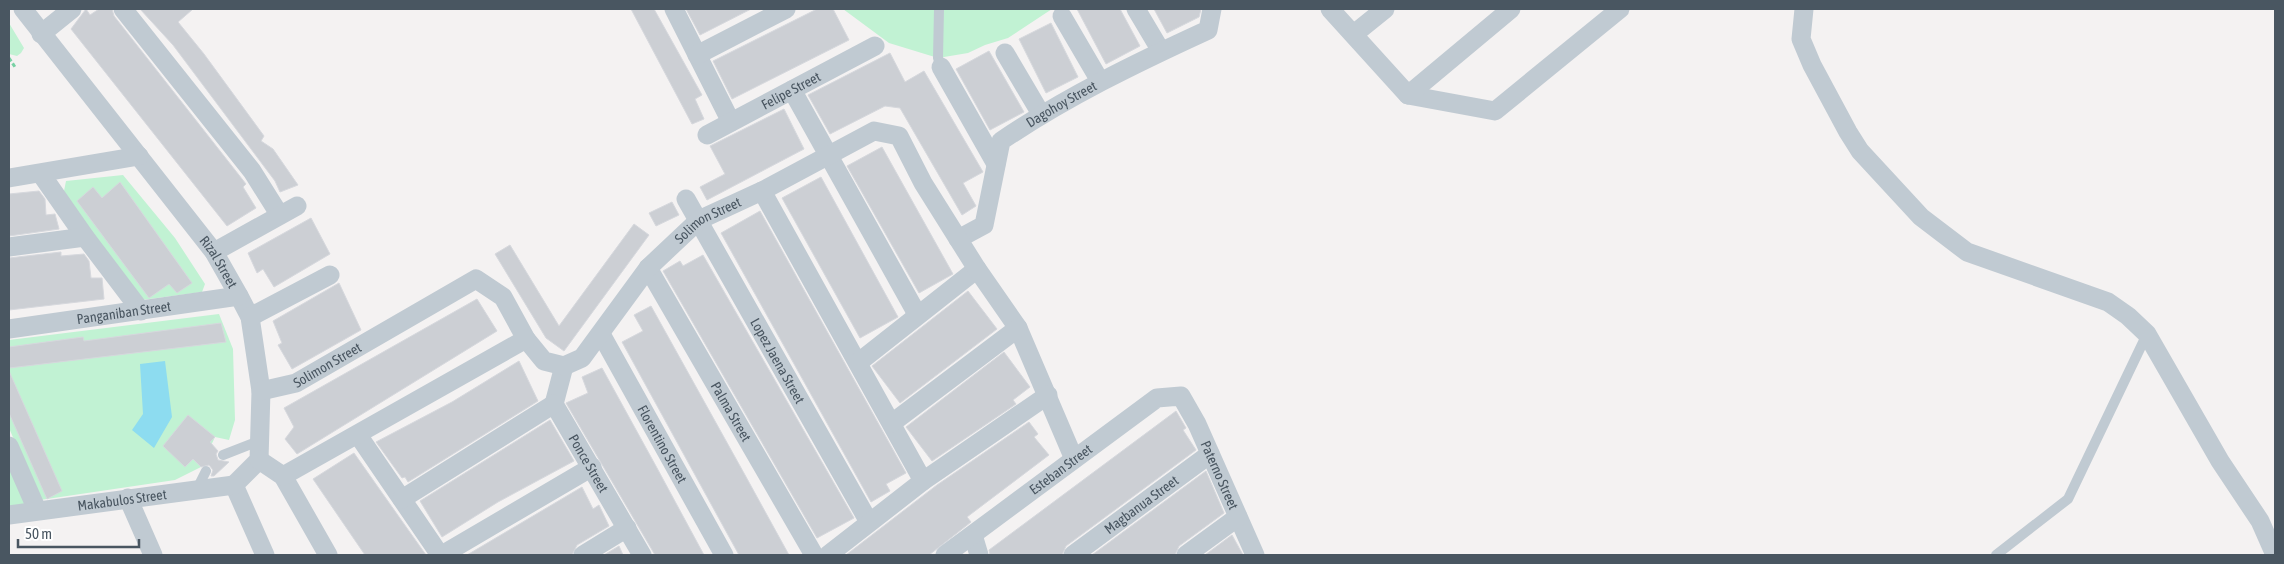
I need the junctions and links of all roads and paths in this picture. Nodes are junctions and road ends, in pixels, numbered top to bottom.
1 (23, 9) edge
2 (72, 9) edge
3 (123, 9) edge
4 (674, 9) edge
5 (786, 9) edge
6 (939, 9) edge
7 (1136, 9) edge
8 (1212, 9) edge
9 (1330, 9) edge
10 (1385, 9) edge
11 (1511, 9) edge
12 (1620, 9) edge
13 (1804, 9) edge
14 (1062, 16) dead end
15 (41, 34) junction
16 (1354, 34) junction
17 (875, 46) dead end
18 (1161, 51) junction
19 (1005, 53) dead end
20 (697, 55) junction
21 (9, 58) edge
22 (15, 66) dead end
23 (941, 67) joint
24 (1100, 81) junction
25 (792, 90) junction
26 (1408, 95) junction
27 (1041, 114) junction
28 (731, 122) junction
29 (707, 135) dead end
30 (139, 156) junction
31 (827, 156) junction
32 (996, 164) junction
33 (41, 174) junction
34 (9, 178) edge
35 (762, 190) junction
36 (686, 199) dead end
37 (297, 206) dead end
38 (279, 214) junction
39 (699, 220) junction
40 (85, 237) junction
41 (958, 239) junction
42 (9, 247) edge
43 (214, 252) junction
44 (648, 268) junction
45 (977, 269) junction
46 (330, 275) dead end
47 (240, 296) junction
48 (141, 311) junction
49 (917, 314) junction
50 (250, 317) junction
51 (1018, 328) junction
52 (9, 329) edge
53 (601, 334) junction
54 (2147, 334) junction
55 (526, 339) junction
56 (858, 362) junction
57 (564, 366) junction
58 (261, 391) junction
59 (1048, 396) junction
60 (1180, 396) joint
61 (554, 404) junction
62 (892, 423) junction
63 (358, 434) junction
64 (259, 441) junction
65 (9, 446) edge
66 (1210, 454) junction
67 (223, 456) dead end
68 (1074, 459) junction
69 (259, 460) junction
70 (592, 467) junction
71 (206, 471) dead end
72 (283, 476) junction
73 (923, 480) junction
74 (234, 485) junction
75 (197, 490) junction
76 (128, 498) junction
77 (402, 499) junction
78 (37, 510) junction
79 (9, 515) edge
80 (1238, 517) junction
81 (869, 522) junction
82 (627, 528) junction
83 (972, 535) junction
84 (152, 555) edge
85 (265, 555) edge
86 (328, 555) edge
87 (441, 555) edge
88 (583, 555) edge
89 (642, 555) edge
90 (724, 555) edge
91 (814, 555) edge
92 (828, 555) edge
93 (944, 555) edge
94 (979, 555) edge
95 (1073, 555) edge
96 (1186, 555) edge
97 (1254, 555) edge
98 (1996, 555) edge
99 (2275, 555) edge

1 - 15 street, Rizal Street
2 - 15 street
3 - 38 street
4 - 20 street
5 - 20 street
6 - 23 lane
7 - 18 street
8 - 18 street, Dagohoy Street
9 - 16 street
10 - 16 street
11 - 26 street
12 - 26 street
13 - 54 street
14 - 24 street
15 - 30 street, Rizal Street
16 - 26 street
17 - 25 street, Felipe Street
18 - 24 street, Dagohoy Street
19 - 27 street
20 - 28 street
21 - 22 path
23 - 32 street
24 - 27 street, Dagohoy Street
25 - 28 street, Felipe Street
25 - 31 street
27 - 32 street, Dagohoy Street
28 - 29 street, Felipe Street
30 - 33 street
30 - 43 street, Rizal Street
31 - 35 street, Solimon Street
31 - 41 street, Solimon Street
31 - 49 street
32 - 41 street, Dagohoy Street
33 - 34 street
33 - 40 street
35 - 39 street, Solimon Street
35 - 56 street
36 - 39 street, Lopez Jaena Street
37 - 38 street
38 - 43 street
39 - 44 street, Solimon Street
39 - 81 street, Lopez Jaena Street
40 - 42 street
40 - 48 street
41 - 45 street, Solimon Street
43 - 47 street, Rizal Street
44 - 53 street, Solimon Street
44 - 91 street, Palma Street
45 - 49 street
45 - 51 street, Solimon Street
46 - 50 street
47 - 48 street, Panganiban Street
47 - 50 street, Rizal Street
48 - 52 street, Panganiban Street
49 - 56 street
50 - 58 street, Rizal Street
51 - 59 street, Solimon Street
51 - 62 street
53 - 57 street, Solimon Street
53 - 90 street, Florentino Street
54 - 98 lane
54 - 99 street
55 - 57 street, Solimon Street
55 - 58 street, Solimon Street
55 - 63 street
56 - 62 street
57 - 61 street
58 - 64 street, Rizal Street
59 - 68 street, Solimon Street
59 - 73 street
60 - 66 street, Paterno Street
60 - 68 street, Esteban Street
61 - 70 street, Ponce Street
61 - 77 street
62 - 73 street
63 - 72 street
63 - 77 street
64 - 67 lane
64 - 69 street, Rizal Street
65 - 78 street
66 - 80 street, Paterno Street
66 - 95 street, Magbanua Street
68 - 83 street, Esteban Street
69 - 72 street
69 - 74 street
70 - 82 street, Ponce Street
70 - 87 street
71 - 75 lane
72 - 86 street
73 - 81 street
74 - 75 street, Makabulos Street
74 - 85 street
75 - 76 street, Makabulos Street
76 - 78 street, Makabulos Street
76 - 84 street
77 - 87 street
78 - 79 street, Makabulos Street
80 - 96 street
80 - 97 street, Paterno Street
81 - 92 street
82 - 88 street
82 - 89 street, Ponce Street
83 - 93 street, Esteban Street
83 - 94 street

